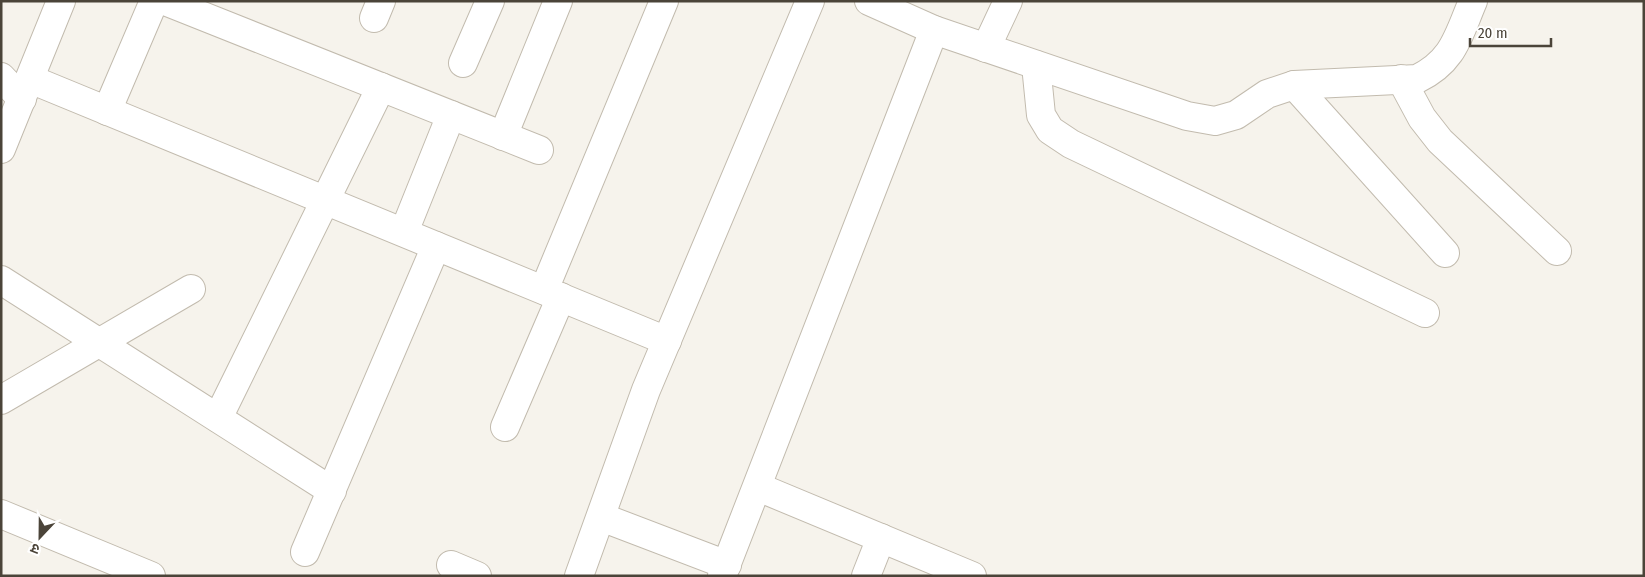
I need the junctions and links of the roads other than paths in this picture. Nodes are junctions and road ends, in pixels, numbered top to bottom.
1 (61, 1) edge
2 (154, 1) edge
3 (165, 1) edge
4 (490, 1) edge
5 (558, 1) edge
6 (664, 1) edge
7 (810, 1) edge
8 (869, 1) edge
9 (1008, 1) edge
10 (1473, 1) edge
11 (934, 30) junction
12 (986, 48) junction
13 (464, 63) dead end
14 (1036, 64) junction
15 (1, 77) edge
16 (1401, 79) junction
17 (1294, 85) junction
18 (381, 88) junction
19 (26, 89) junction
20 (107, 111) junction
21 (451, 115) junction
22 (503, 136) junction
23 (1, 149) edge
24 (539, 150) dead end
25 (325, 201) junction
26 (404, 232) junction
27 (436, 246) junction
28 (1557, 251) dead end
29 (1444, 253) dead end
30 (1, 280) edge
31 (191, 290) dead end
32 (553, 294) junction
33 (1425, 313) dead end
34 (667, 341) junction
35 (100, 343) junction
36 (1, 400) edge
37 (218, 418) junction
38 (505, 427) dead end
39 (758, 487) junction
40 (332, 490) junction
41 (1, 514) edge
42 (601, 517) junction
43 (881, 538) junction
44 (306, 552) dead end
45 (451, 565) dead end
46 (725, 570) edge
47 (151, 576) edge
48 (477, 576) edge
49 (580, 576) edge
50 (866, 576) edge
51 (972, 576) edge

1 - 19 street
2 - 20 street
3 - 18 street
4 - 13 street
5 - 22 street
6 - 32 street
7 - 34 street
8 - 11 street
9 - 12 street
10 - 16 street
11 - 12 street
11 - 39 street
12 - 14 street
14 - 17 street
14 - 33 street
15 - 19 street
16 - 17 street
16 - 28 street
17 - 29 street
18 - 21 street
18 - 25 street
19 - 20 street
19 - 23 street
20 - 25 street
21 - 22 street
21 - 26 street
22 - 24 street
25 - 26 street
25 - 37 street
26 - 27 street
27 - 32 street
27 - 40 street
30 - 35 street
31 - 35 street
32 - 34 street
32 - 38 street
34 - 42 street
35 - 36 street
35 - 37 street
37 - 40 street
39 - 43 street
39 - 46 street
40 - 44 street
41 - 47 street
42 - 46 street
42 - 49 street
43 - 50 street
43 - 51 street
45 - 48 street

